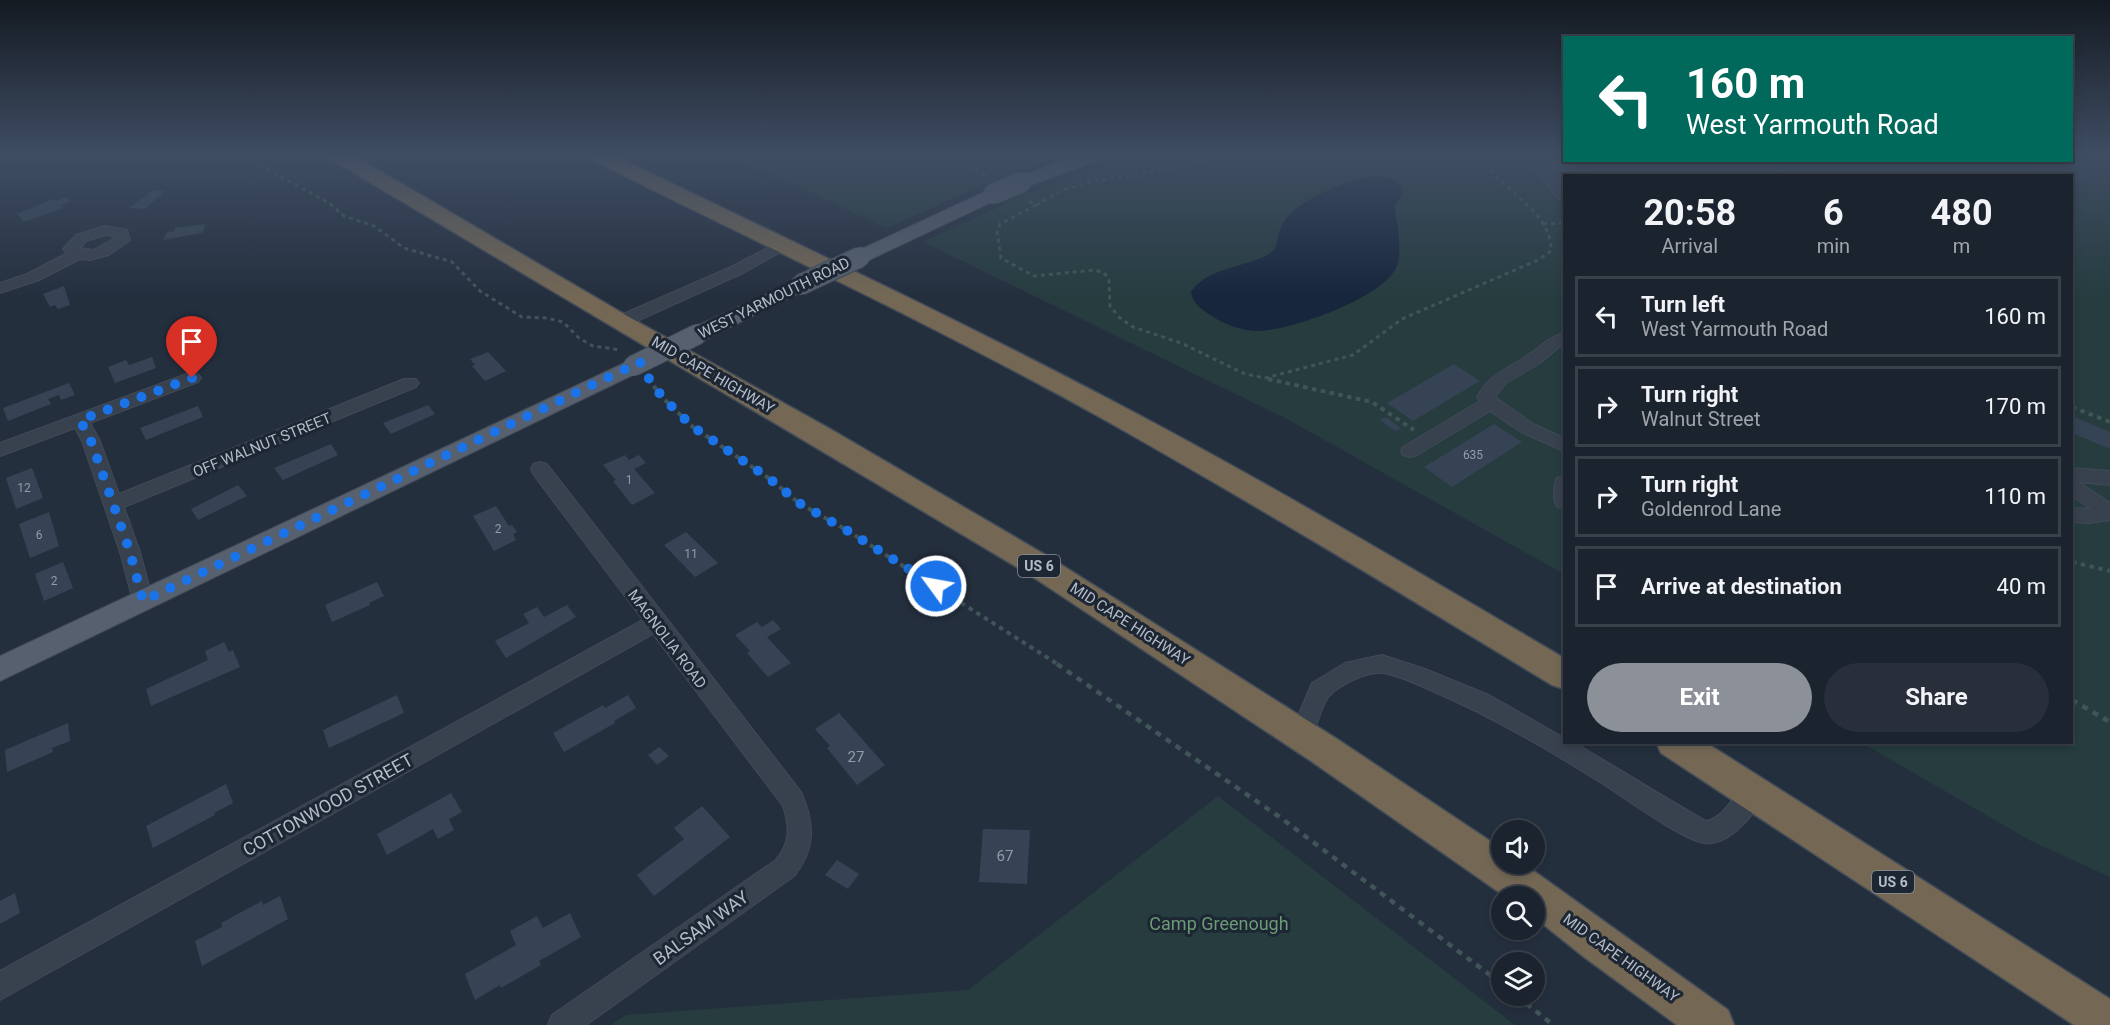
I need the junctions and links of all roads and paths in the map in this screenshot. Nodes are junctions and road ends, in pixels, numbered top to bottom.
1 (327, 202) edge
2 (417, 202) edge
3 (692, 202) edge
4 (976, 202) edge
5 (1525, 202) edge
6 (1036, 205) dead end
7 (1563, 223) edge
8 (1542, 224) junction
9 (781, 246) junction
10 (78, 254) dead end
11 (0, 288) edge
12 (620, 322) junction
13 (1563, 338) edge
14 (637, 364) junction
15 (192, 378) dead end
16 (1264, 378) junction
17 (410, 383) dead end
18 (1490, 403) junction
19 (2073, 407) edge
20 (80, 420) junction
21 (2110, 422) edge
22 (1429, 441) junction
23 (1563, 445) edge
24 (0, 450) edge
25 (1410, 451) dead end
26 (540, 469) dead end
27 (2073, 475) edge
28 (2110, 478) edge
29 (2073, 488) edge
30 (113, 504) junction
31 (2110, 513) edge
32 (2073, 515) edge
33 (2073, 562) edge
34 (2110, 572) edge
35 (143, 601) junction
36 (655, 623) junction
37 (0, 669) edge
38 (1563, 674) edge
39 (2073, 701) edge
40 (2110, 722) edge
41 (1302, 735) junction
42 (1677, 744) edge
43 (1753, 793) junction
44 (795, 807) joint
45 (1491, 976) edge
46 (0, 986) edge
47 (1529, 1006) edge
48 (2110, 1024) edge
49 (562, 1025) edge
50 (1553, 1025) edge
51 (1713, 1025) edge

1 - 14 path
2 - 12 highway, MID CAPE HIGHWAY / US 6
3 - 9 highway
4 - 14 main road, WEST YARMOUTH ROAD, bridge
5 - 8 path
6 - 16 path
7 - 8 path
8 - 16 path
9 - 12 street
9 - 38 highway
10 - 11 street
12 - 41 highway, MID CAPE HIGHWAY / US 6
13 - 18 street
14 - 35 main road, WEST YARMOUTH ROAD
14 - 45 path
15 - 20 street
16 - 22 path
17 - 30 street, OFF WALNUT STREET
18 - 22 street
18 - 23 street
19 - 21 path
20 - 24 street
20 - 30 street
22 - 25 street
26 - 36 street, MAGNOLIA ROAD
27 - 28 street
29 - 31 street
30 - 35 street
31 - 32 street
33 - 34 path
35 - 37 main road, WEST YARMOUTH ROAD
36 - 44 street, MAGNOLIA ROAD
36 - 46 street, COTTONWOOD STREET
39 - 40 path
41 - 43 street
41 - 51 highway, MID CAPE HIGHWAY / US 6
42 - 43 highway, US 6
43 - 48 highway, US 6
44 - 49 street, BALSAM WAY
47 - 50 path

